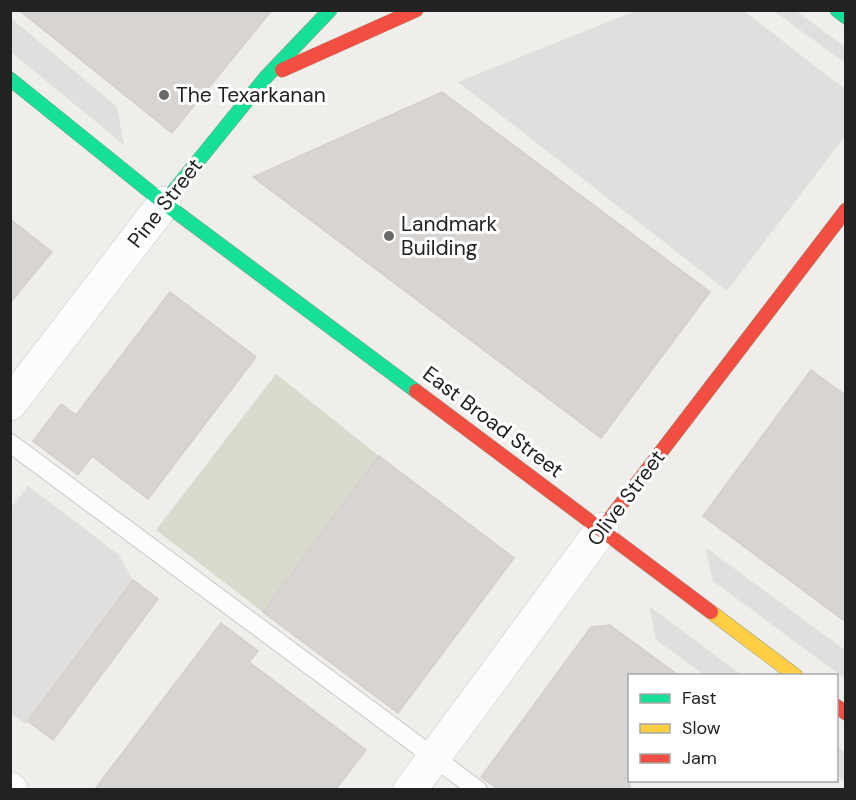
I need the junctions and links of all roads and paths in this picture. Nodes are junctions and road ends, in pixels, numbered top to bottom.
1 (330, 10) edge
2 (416, 10) edge
3 (837, 10) edge
4 (846, 17) edge
5 (266, 77) junction
6 (10, 79) edge
7 (164, 203) junction
8 (846, 210) edge
9 (10, 404) edge
10 (10, 442) edge
11 (602, 530) junction
12 (795, 674) edge
13 (434, 757) junction
14 (410, 789) edge
15 (478, 789) edge

1 - 5 street, Pine Street
2 - 5 street
3 - 4 street
5 - 7 street, Pine Street
6 - 7 street, East Broad Street
7 - 9 street, Pine Street
7 - 11 street, East Broad Street
8 - 11 street, Olive Street
10 - 13 lane
11 - 12 street, East Broad Street
11 - 13 street, Olive Street
13 - 14 street, Olive Street
13 - 15 lane

